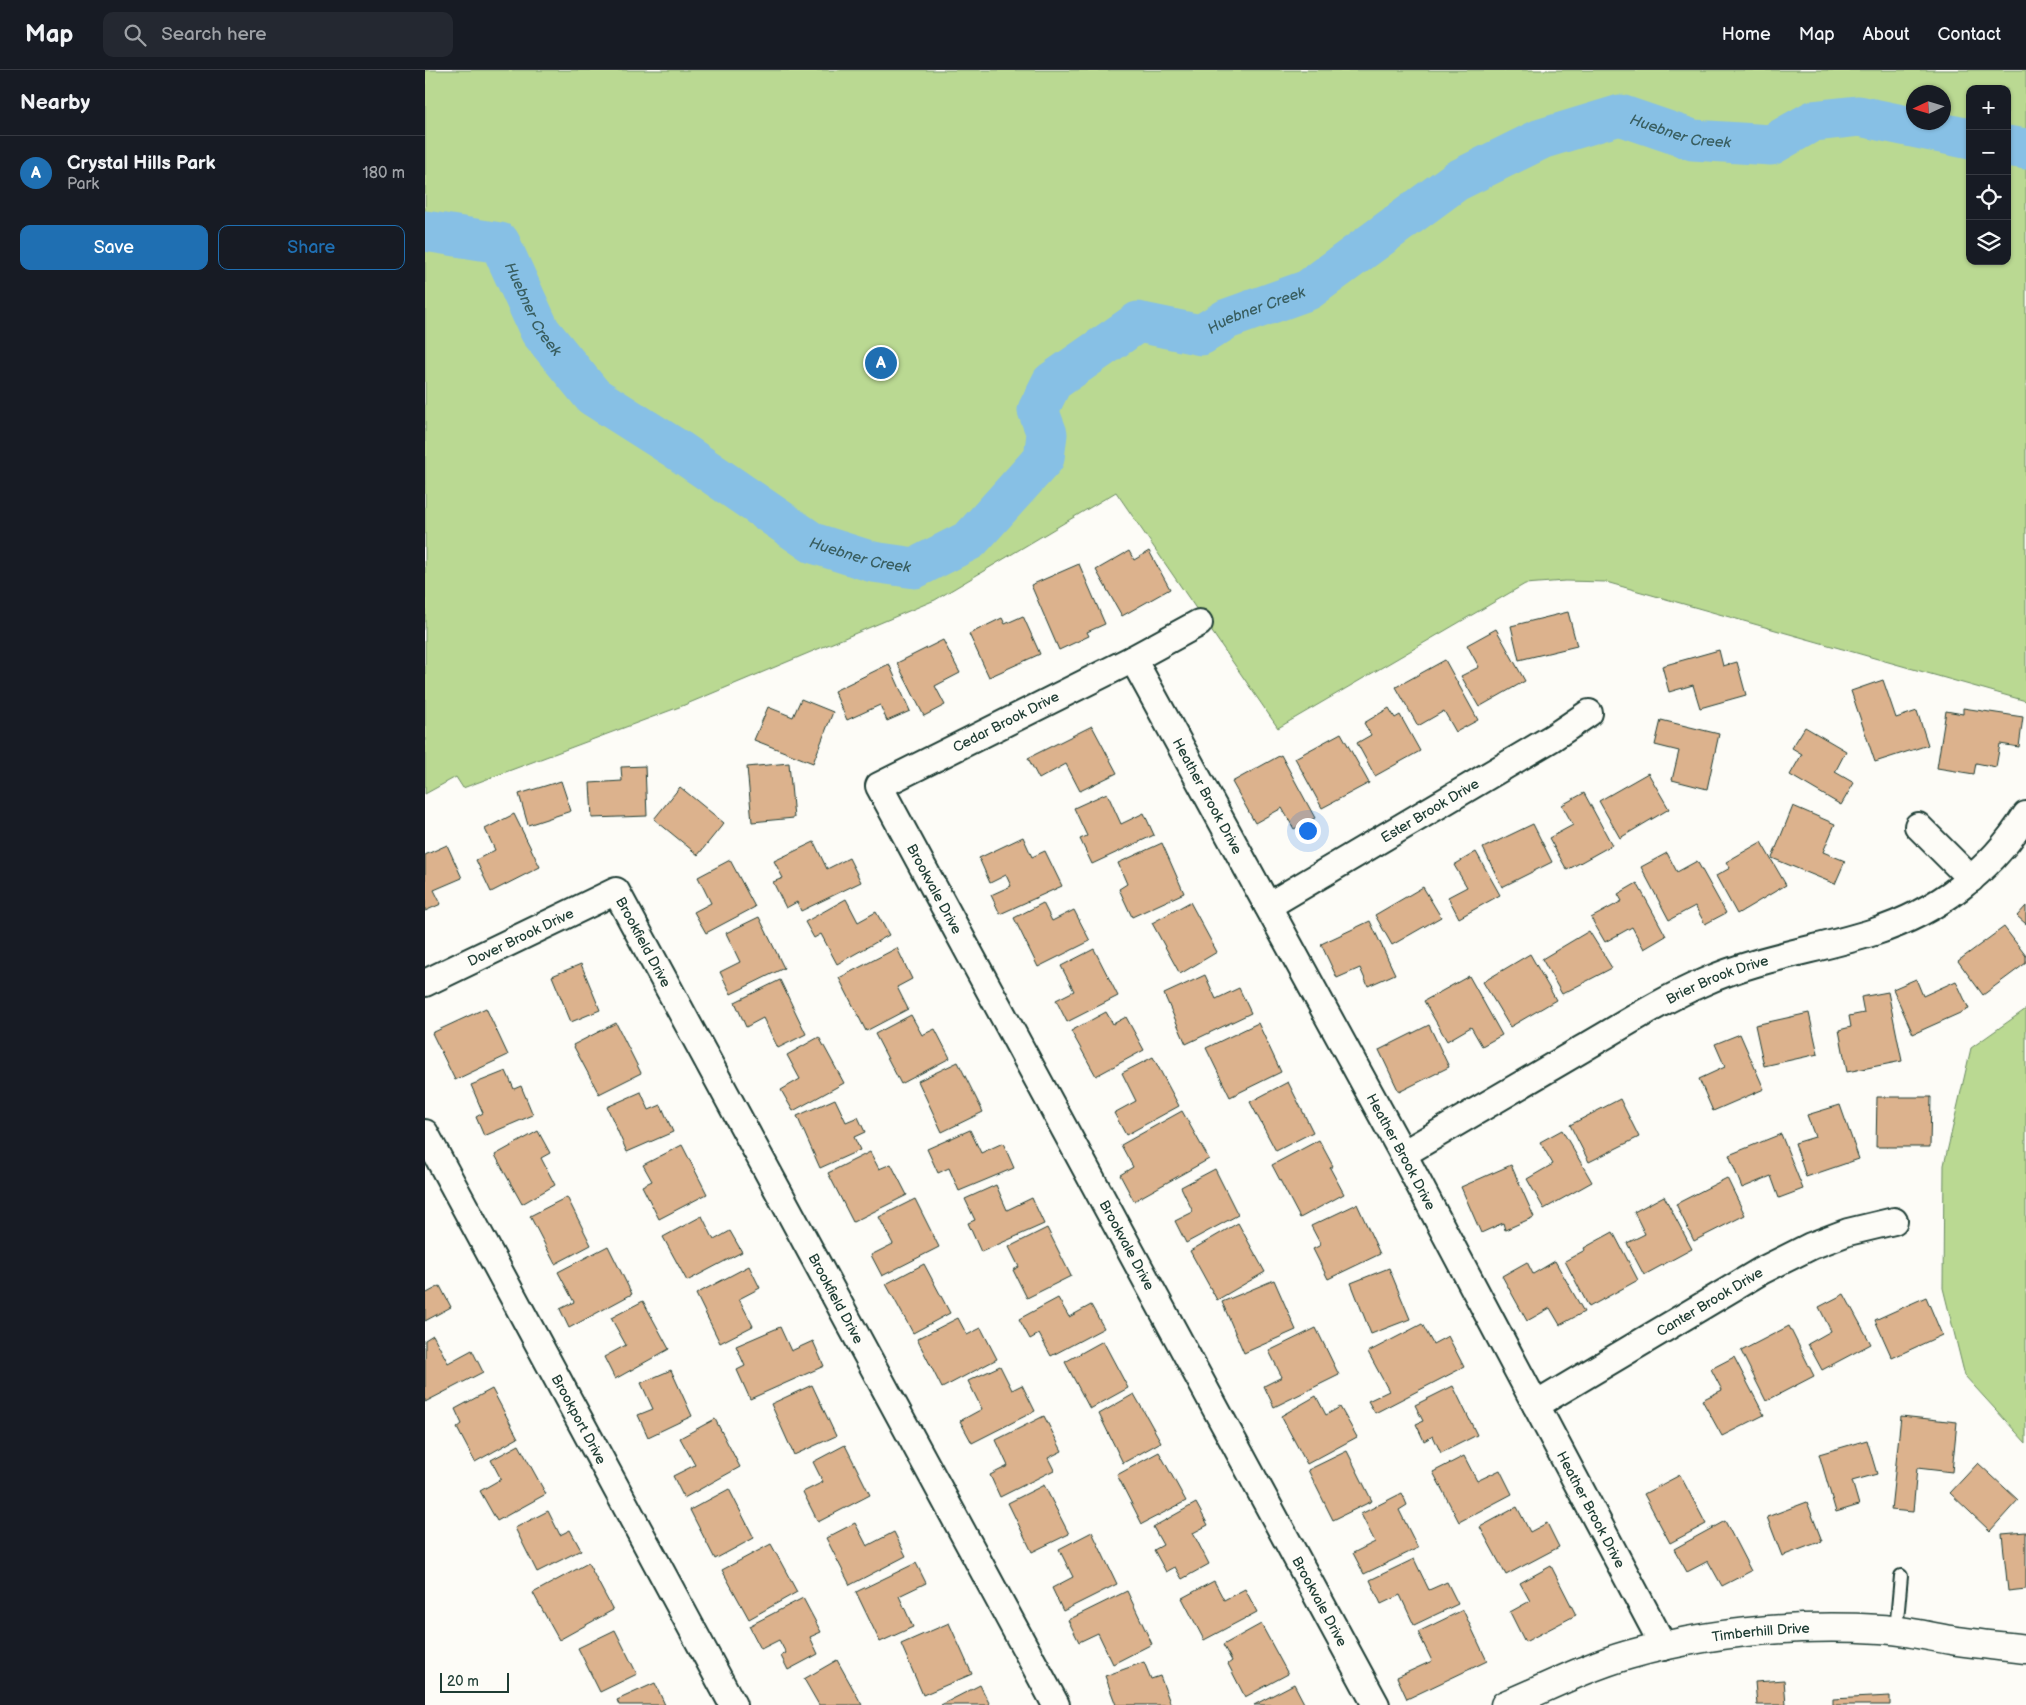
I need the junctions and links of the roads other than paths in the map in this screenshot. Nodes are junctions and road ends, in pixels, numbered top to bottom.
1 (1199, 623) dead end
2 (1133, 659) junction
3 (1589, 713) dead end
4 (879, 786) joint
5 (2026, 815) edge
6 (1918, 826) dead end
7 (1971, 879) junction
8 (616, 890) joint
9 (1268, 906) junction
10 (425, 983) edge
11 (425, 1133) edge
12 (1403, 1154) junction
13 (1894, 1221) dead end
14 (1536, 1405) junction
15 (1901, 1576) dead end
16 (1896, 1631) junction
17 (1665, 1647) junction
18 (2026, 1649) edge
19 (733, 1705) edge
20 (1056, 1705) edge
21 (1375, 1705) edge
22 (1505, 1705) edge

1 - 2 street, Cedar Brook Drive
2 - 4 street, Cedar Brook Drive
2 - 9 street, Heather Brook Drive
3 - 9 street, Ester Brook Drive
4 - 21 street, Brookvale Drive
5 - 7 street, Brier Brook Drive
6 - 7 street
7 - 12 street, Brier Brook Drive
8 - 10 street, Dover Brook Drive
8 - 20 street, Brookfield Drive
9 - 12 street, Heather Brook Drive
11 - 19 street, Brookport Drive
12 - 14 street, Heather Brook Drive
13 - 14 street, Canter Brook Drive
14 - 17 street, Heather Brook Drive
15 - 16 lane
16 - 17 street, Timberhill Drive
16 - 18 street, Timberhill Drive
17 - 22 street, Timberhill Drive

